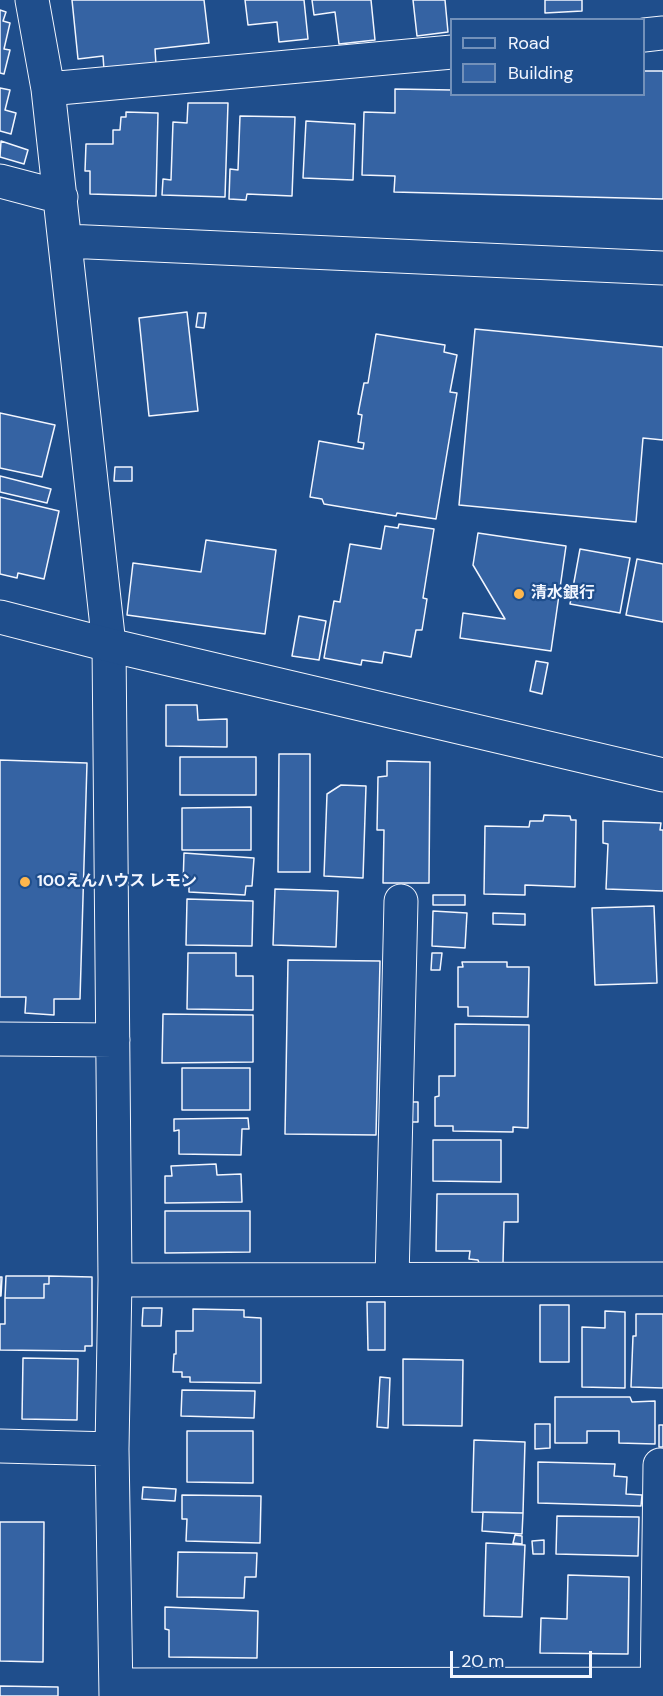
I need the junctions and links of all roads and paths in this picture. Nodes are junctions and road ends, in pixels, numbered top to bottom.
1 (32, 0) edge
2 (663, 33) edge
3 (645, 35) edge
4 (450, 52) edge
5 (48, 89) junction
6 (0, 181) edge
7 (61, 197) junction
8 (66, 241) junction
9 (663, 268) edge
10 (0, 617) edge
11 (109, 645) junction
12 (663, 775) edge
13 (401, 901) dead end
14 (0, 1040) edge
15 (113, 1040) junction
16 (392, 1279) junction
17 (663, 1279) edge
18 (115, 1280) junction
19 (0, 1446) edge
20 (112, 1449) junction
21 (660, 1465) dead end
22 (659, 1688) edge
23 (116, 1691) edge

1 - 5 street
2 - 3 street
4 - 5 street
5 - 7 street
6 - 7 street
7 - 8 street
8 - 9 street
8 - 11 street
10 - 11 street
11 - 12 street
11 - 15 street
13 - 16 street
14 - 15 street
15 - 18 street
16 - 17 street
16 - 18 street
18 - 20 street
19 - 20 street
20 - 23 street
21 - 22 street
22 - 23 street

